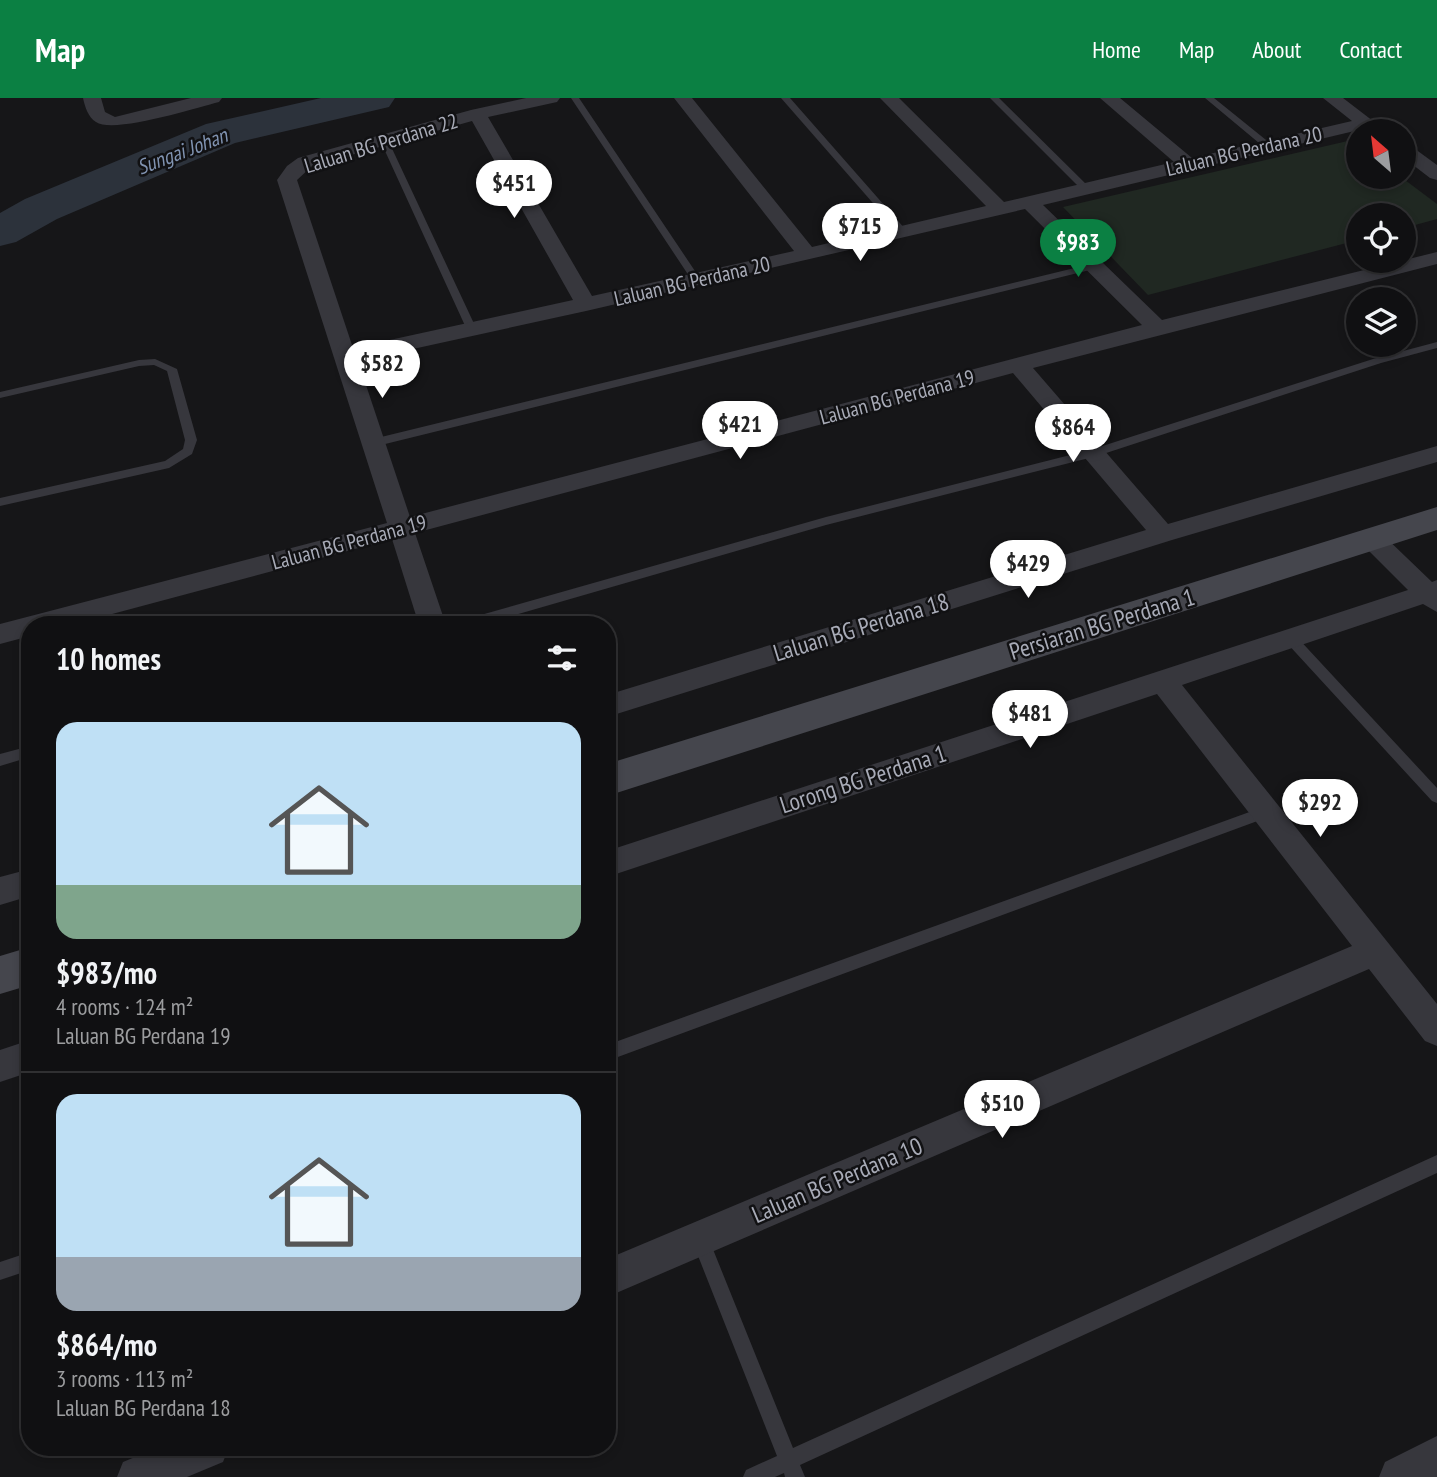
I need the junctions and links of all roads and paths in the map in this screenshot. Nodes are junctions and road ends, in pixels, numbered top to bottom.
1 (92, 98) edge
2 (213, 98) edge
3 (551, 98) edge
4 (575, 98) edge
5 (683, 98) edge
6 (785, 98) edge
7 (889, 98) edge
8 (994, 98) edge
9 (1109, 98) edge
10 (1209, 98) edge
11 (1332, 98) edge
12 (189, 101) edge
13 (477, 114) junction
14 (1361, 119) edge
15 (1346, 132) edge
16 (384, 140) junction
17 (1268, 146) junction
18 (1416, 159) edge
19 (1188, 164) junction
20 (1437, 174) edge
21 (1085, 188) junction
22 (1028, 201) junction
23 (1000, 209) junction
24 (903, 232) junction
25 (807, 254) junction
26 (1437, 258) edge
27 (1095, 266) junction
28 (696, 280) junction
29 (586, 305) junction
30 (1157, 328) junction
31 (472, 330) junction
32 (1437, 345) edge
33 (344, 357) junction
34 (1018, 365) junction
35 (0, 395) edge
36 (373, 443) junction
37 (1093, 453) junction
38 (1437, 454) edge
39 (0, 502) edge
40 (1437, 518) edge
41 (401, 528) junction
42 (1163, 534) junction
43 (1372, 539) junction
44 (1434, 595) edge
45 (66, 616) edge
46 (430, 616) edge
47 (494, 616) edge
48 (21, 628) edge
49 (0, 634) edge
50 (1290, 638) junction
51 (1162, 680) junction
52 (616, 703) edge
53 (21, 754) edge
54 (0, 760) edge
55 (616, 777) edge
56 (1437, 797) edge
57 (1266, 812) junction
58 (616, 861) edge
59 (21, 885) edge
60 (0, 891) edge
61 (1376, 951) junction
62 (21, 969) edge
63 (0, 975) edge
64 (1437, 1030) edge
65 (616, 1050) edge
66 (21, 1059) edge
67 (0, 1066) edge
68 (1437, 1164) edge
69 (700, 1238) junction
70 (21, 1264) edge
71 (0, 1271) edge
72 (616, 1274) edge
73 (187, 1456) edge
74 (1437, 1457) edge
75 (792, 1469) edge
76 (138, 1477) edge
77 (753, 1477) edge
78 (1400, 1477) edge

1 - 12 street
2 - 12 street
3 - 13 street, Laluan BG Perdana 22
4 - 28 lane
5 - 25 street
6 - 24 lane
7 - 23 street
8 - 21 lane
9 - 19 street
10 - 17 lane
11 - 14 street
13 - 16 street, Laluan BG Perdana 22
13 - 29 street
15 - 17 street, Laluan BG Perdana 20
16 - 31 lane
16 - 33 street, Laluan BG Perdana 22
17 - 19 street, Laluan BG Perdana 20
18 - 20 street
19 - 21 street, Laluan BG Perdana 20
21 - 22 street, Laluan BG Perdana 20
22 - 23 street, Laluan BG Perdana 20
22 - 27 street
23 - 24 street, Laluan BG Perdana 20
24 - 25 street, Laluan BG Perdana 20
25 - 28 street, Laluan BG Perdana 20
26 - 30 street, Laluan BG Perdana 19
27 - 30 street
27 - 36 lane
28 - 29 street, Laluan BG Perdana 20
29 - 31 street, Laluan BG Perdana 20
30 - 34 street, Laluan BG Perdana 19
31 - 33 street, Laluan BG Perdana 20
32 - 37 lane
33 - 36 street
34 - 37 street
34 - 41 street, Laluan BG Perdana 19
35 - 39 lane
36 - 41 street
37 - 42 street
37 - 47 lane
38 - 42 street, Laluan BG Perdana 18
40 - 43 street, Persiaran BG Perdana 1
41 - 45 street, Laluan BG Perdana 19
41 - 46 street
42 - 52 street, Laluan BG Perdana 18
43 - 44 street
43 - 55 street, Persiaran BG Perdana 1
44 - 50 street, Lorong BG Perdana 1
48 - 49 street, Laluan BG Perdana 19
50 - 51 street, Lorong BG Perdana 1
50 - 56 lane
51 - 57 street
51 - 58 street, Lorong BG Perdana 1
53 - 54 lane
57 - 61 street
57 - 65 lane
59 - 60 street
61 - 64 street
61 - 69 street, Laluan BG Perdana 10
62 - 63 street
66 - 67 street
68 - 75 lane
69 - 72 street, Laluan BG Perdana 10
69 - 75 lane
70 - 71 lane
73 - 76 street
74 - 78 street
75 - 77 lane

